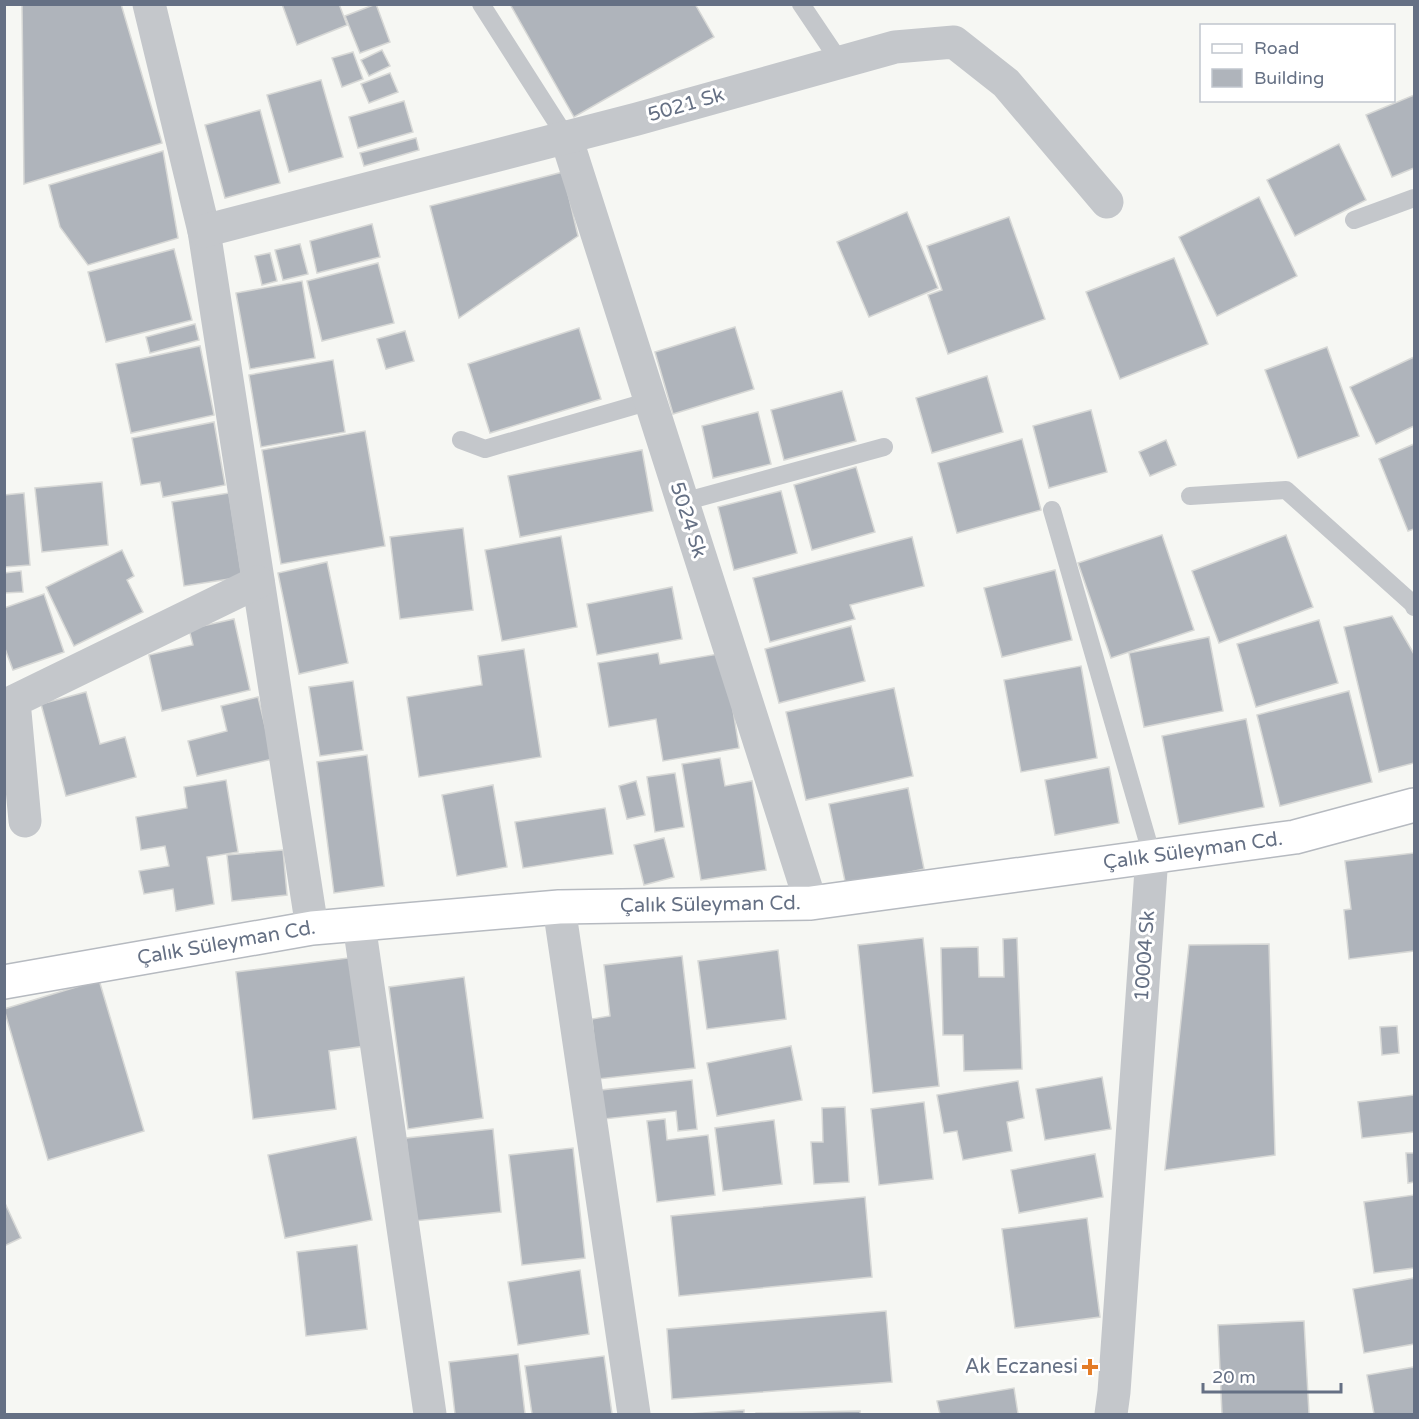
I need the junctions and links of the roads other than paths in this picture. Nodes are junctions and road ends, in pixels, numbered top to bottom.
1 (149, 4) edge
2 (481, 4) edge
3 (801, 4) edge
4 (840, 62) junction
5 (566, 137) junction
6 (1414, 198) edge
7 (1107, 202) dead end
8 (1354, 220) dead end
9 (204, 231) junction
10 (650, 401) junction
11 (462, 440) dead end
12 (884, 447) dead end
13 (1190, 496) dead end
14 (682, 502) junction
15 (1052, 510) dead end
16 (258, 582) junction
17 (1414, 607) edge
18 (1414, 805) edge
19 (25, 821) dead end
20 (1152, 856) junction
21 (811, 903) junction
22 (559, 907) junction
23 (360, 924) junction
24 (312, 928) junction
25 (4, 982) edge
26 (430, 1414) edge
27 (634, 1414) edge
28 (1110, 1414) edge

1 - 9 street
2 - 5 lane
3 - 4 lane
4 - 5 street, 5021 Sk
4 - 7 street, 5021 Sk
5 - 9 street, 5021 Sk
5 - 10 street, 5024 Sk
6 - 8 lane
9 - 16 street
10 - 11 lane
10 - 14 street, 5024 Sk
12 - 14 lane
13 - 17 lane
14 - 21 street, 5024 Sk
15 - 20 lane, 10004 Sk
16 - 19 street
16 - 24 street
18 - 20 main road, Çalık Süleyman Cd.
20 - 21 main road, Çalık Süleyman Cd.
20 - 28 street, 10004 Sk
21 - 22 main road, Çalık Süleyman Cd.
22 - 23 main road, Çalık Süleyman Cd.
22 - 27 street
23 - 24 main road, Çalık Süleyman Cd.
23 - 26 street
24 - 25 main road, Çalık Süleyman Cd.

